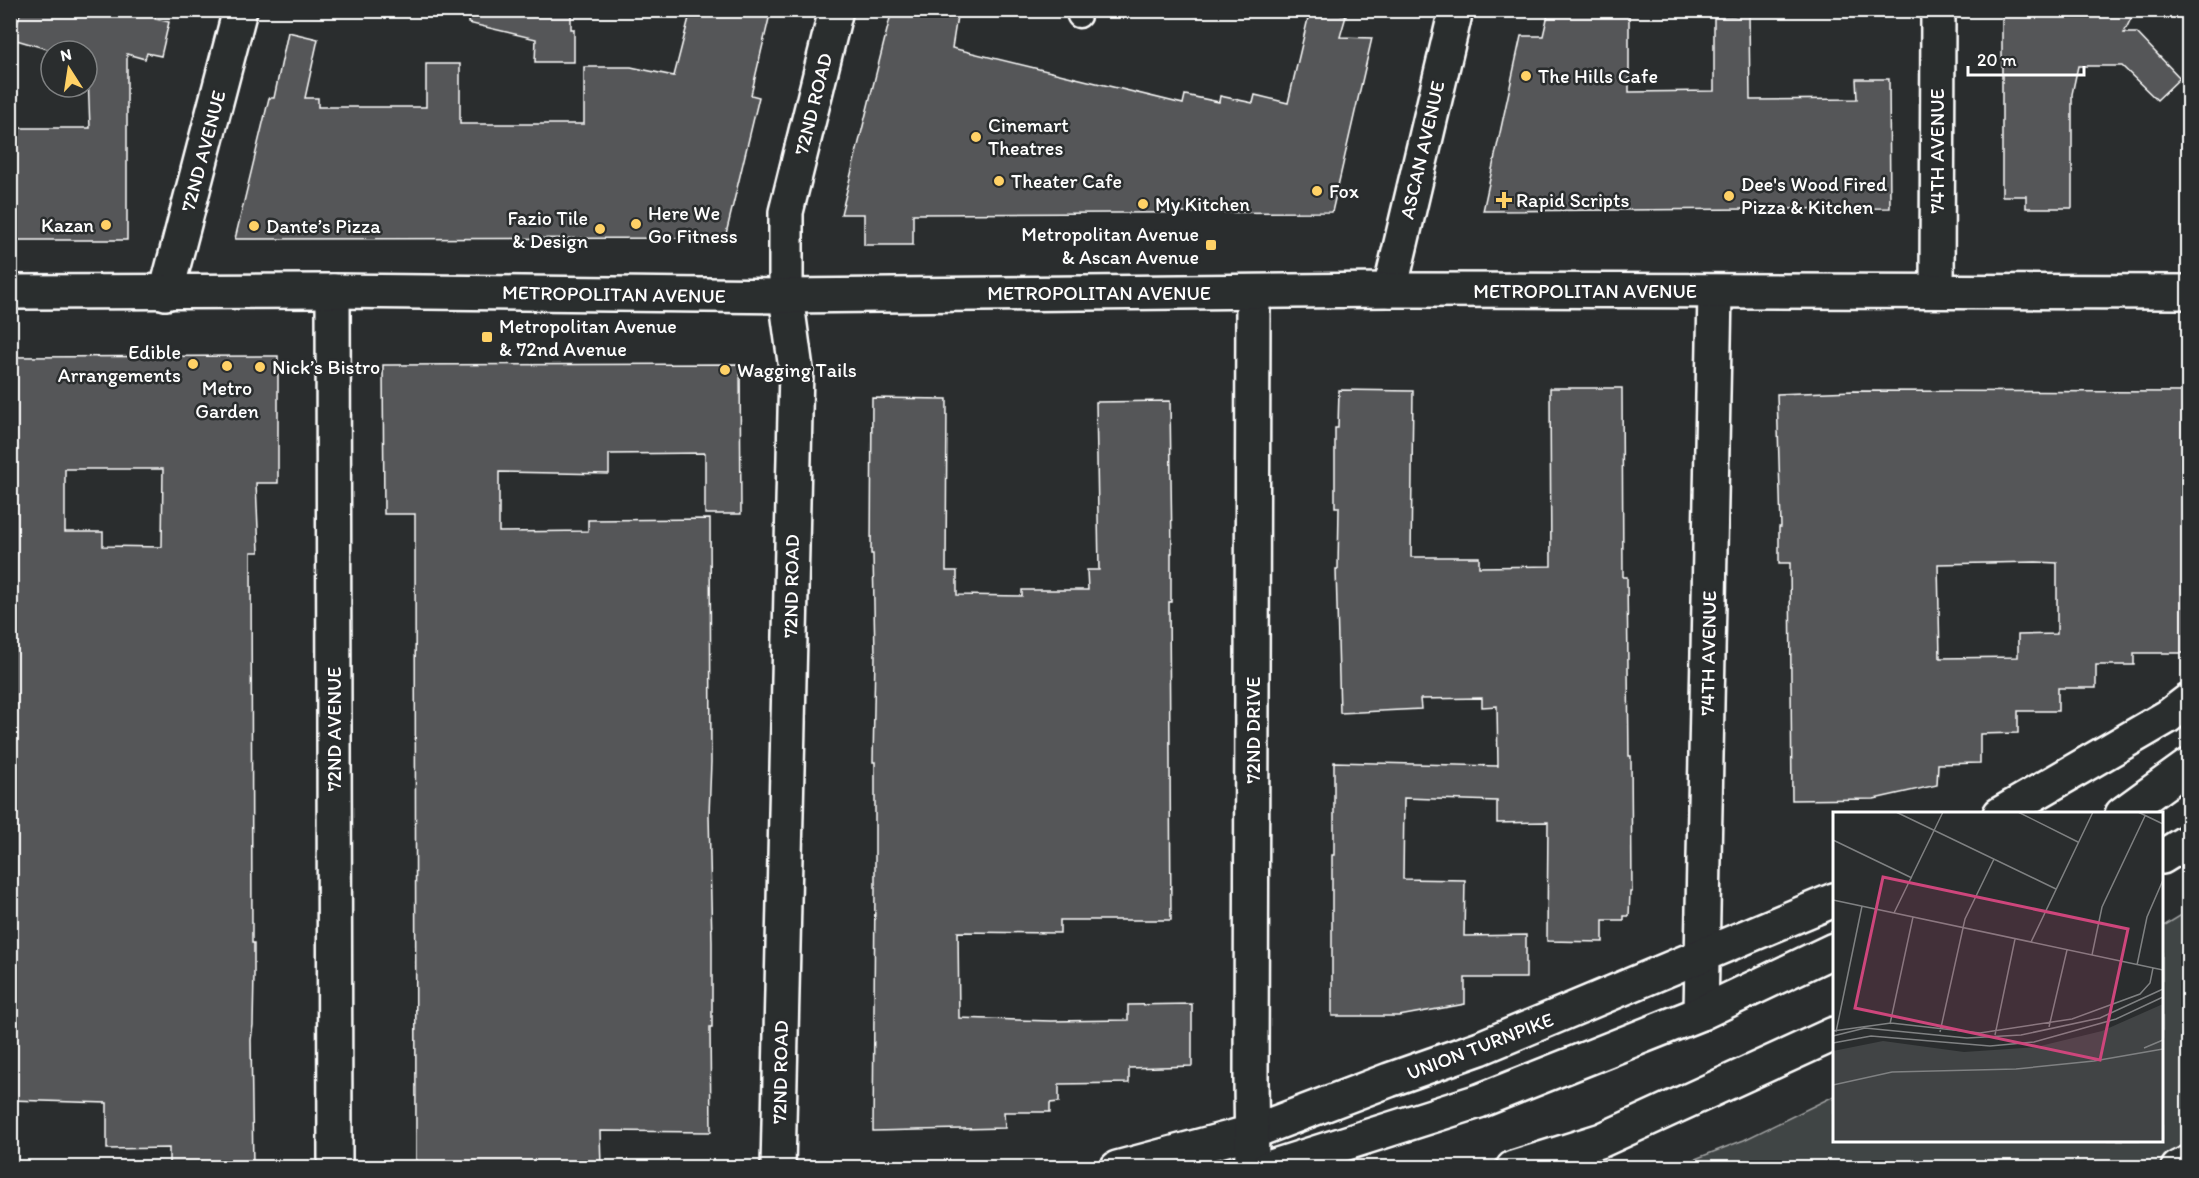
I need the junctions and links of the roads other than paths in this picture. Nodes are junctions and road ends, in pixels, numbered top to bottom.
1 (240, 10) edge
2 (836, 10) edge
3 (1456, 10) edge
4 (1938, 10) edge
5 (1390, 290) junction
6 (333, 291) junction
7 (1937, 291) junction
8 (10, 292) edge
9 (166, 292) junction
10 (1253, 292) junction
11 (1715, 292) junction
12 (2188, 292) edge
13 (786, 296) junction
14 (2188, 701) edge
15 (2188, 766) edge
16 (2002, 812) edge
17 (2123, 812) edge
18 (2188, 841) edge
19 (2163, 855) edge
20 (1833, 900) edge
21 (1833, 950) edge
22 (1702, 956) junction
23 (1701, 1013) junction
24 (1833, 1034) edge
25 (1252, 1132) junction
26 (2188, 1163) edge
27 (335, 1167) edge
28 (778, 1167) edge
29 (1117, 1167) edge
30 (1252, 1167) edge
31 (1268, 1167) edge
32 (1513, 1167) edge
33 (2178, 1167) edge

1 - 9 main road, 72ND AVENUE
2 - 13 main road, 72ND ROAD
3 - 5 main road, ASCAN AVENUE
4 - 7 main road, 74TH AVENUE
5 - 10 main road, METROPOLITAN AVENUE
5 - 11 main road, METROPOLITAN AVENUE
6 - 9 main road, METROPOLITAN AVENUE
6 - 13 main road, METROPOLITAN AVENUE
6 - 27 main road, 72ND AVENUE
7 - 11 main road, METROPOLITAN AVENUE
7 - 12 main road, METROPOLITAN AVENUE
8 - 9 main road, METROPOLITAN AVENUE
10 - 13 main road, METROPOLITAN AVENUE
10 - 25 main road, 72ND DRIVE
11 - 22 main road, 74TH AVENUE
13 - 28 main road, 72ND ROAD
14 - 16 main road
15 - 17 main road
18 - 19 main road
20 - 22 main road, UNION TURNPIKE
21 - 23 main road
22 - 23 main road, 74TH AVENUE
22 - 25 main road, UNION TURNPIKE
23 - 31 main road
24 - 32 main road
25 - 29 main road, UNION TURNPIKE
25 - 30 main road, 72ND DRIVE
26 - 33 main road

